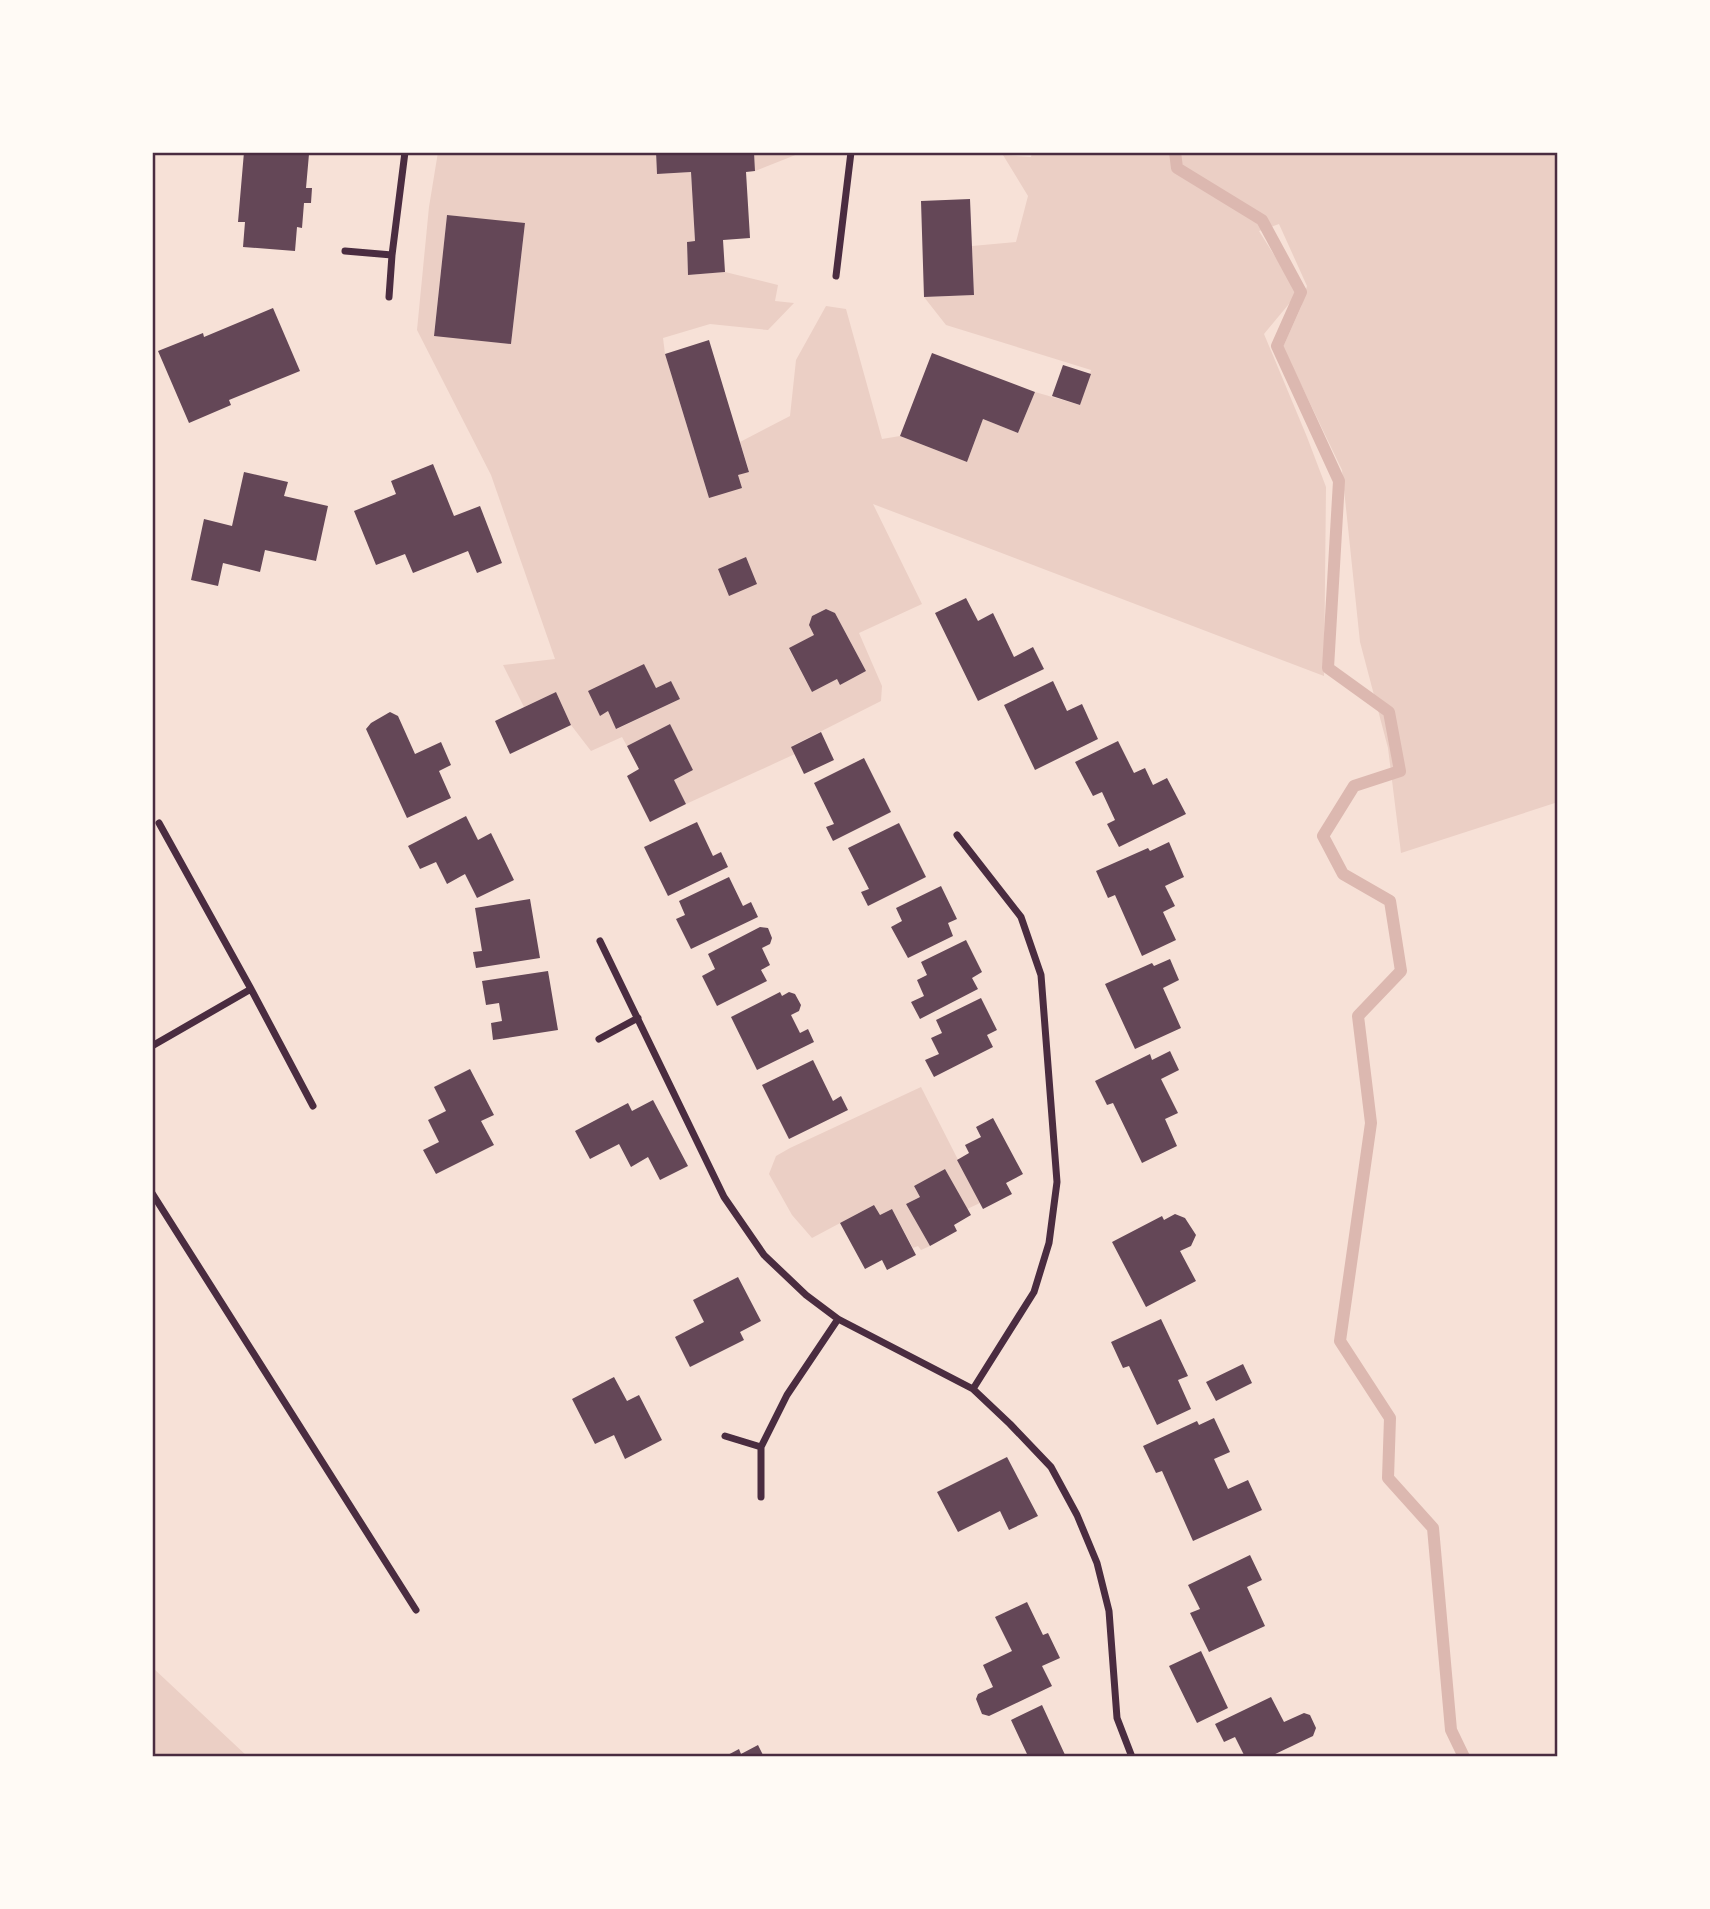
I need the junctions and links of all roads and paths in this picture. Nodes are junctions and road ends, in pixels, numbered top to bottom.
1 (405, 152) edge
2 (852, 152) edge
3 (345, 251) dead end
4 (393, 255) junction
5 (836, 276) dead end
6 (389, 297) dead end
7 (159, 823) dead end
8 (957, 835) dead end
9 (600, 941) dead end
10 (251, 989) junction
11 (638, 1018) junction
12 (599, 1039) dead end
13 (152, 1046) edge
14 (313, 1106) dead end
15 (152, 1193) edge
16 (838, 1319) junction
17 (972, 1389) junction
18 (725, 1436) dead end
19 (761, 1447) junction
20 (761, 1497) dead end
21 (416, 1610) dead end
22 (1132, 1757) edge

1 - 4 street
2 - 5 street
3 - 4 street
4 - 6 street
7 - 10 street
8 - 17 street
9 - 11 street
10 - 13 street
10 - 14 street
11 - 12 street
11 - 16 street
15 - 21 street
16 - 17 street
16 - 19 street
17 - 22 street
18 - 19 street
19 - 20 street

